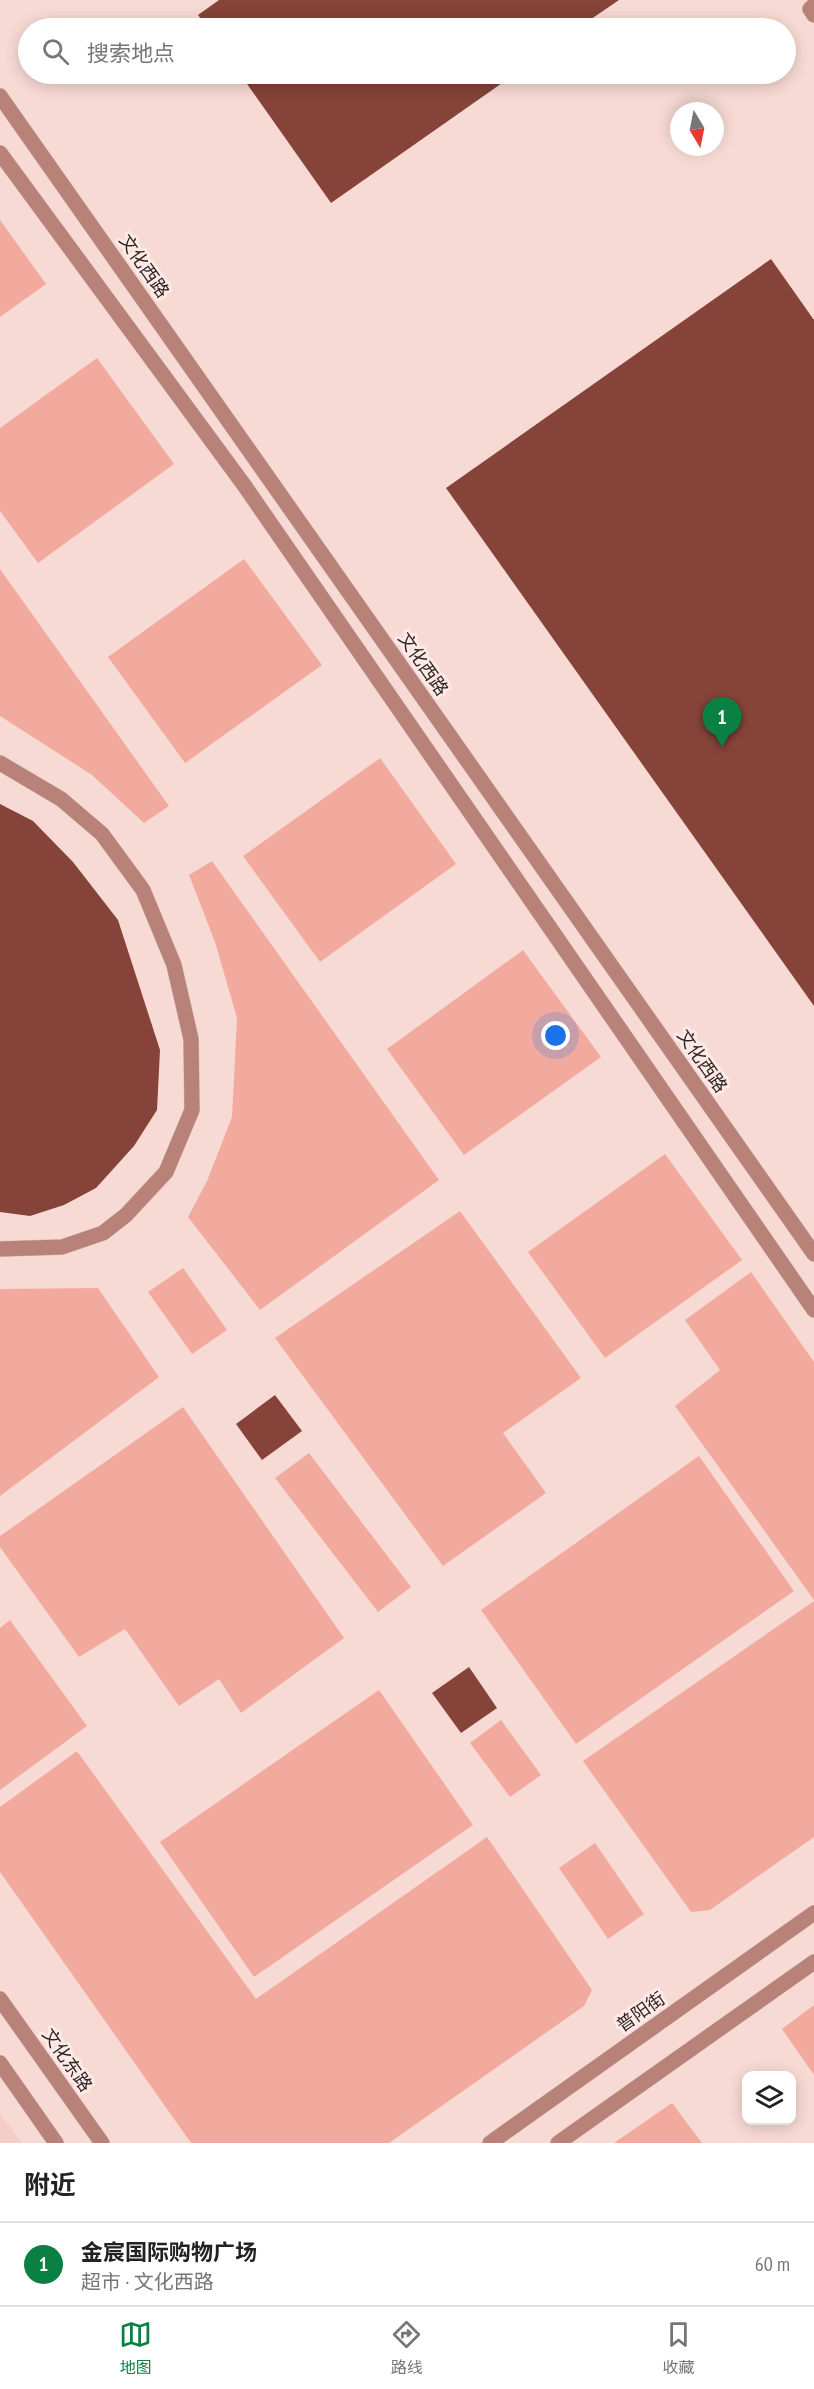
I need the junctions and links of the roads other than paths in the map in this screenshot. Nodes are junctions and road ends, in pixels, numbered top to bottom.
1 (814, 5) edge
2 (814, 15) edge
3 (0, 96) edge
4 (0, 153) edge
5 (0, 763) edge
6 (0, 1250) edge
7 (814, 1254) edge
8 (814, 1310) edge
9 (814, 1913) edge
10 (814, 1962) edge
11 (0, 1999) edge
12 (0, 2063) edge
13 (56, 2143) edge
14 (102, 2143) edge
15 (490, 2143) edge
16 (558, 2143) edge

1 - 2 street
3 - 7 street, 文化西路
4 - 8 street
5 - 6 street
9 - 15 street, 普阳街
10 - 16 street
11 - 14 street, 文化东路
12 - 13 street

